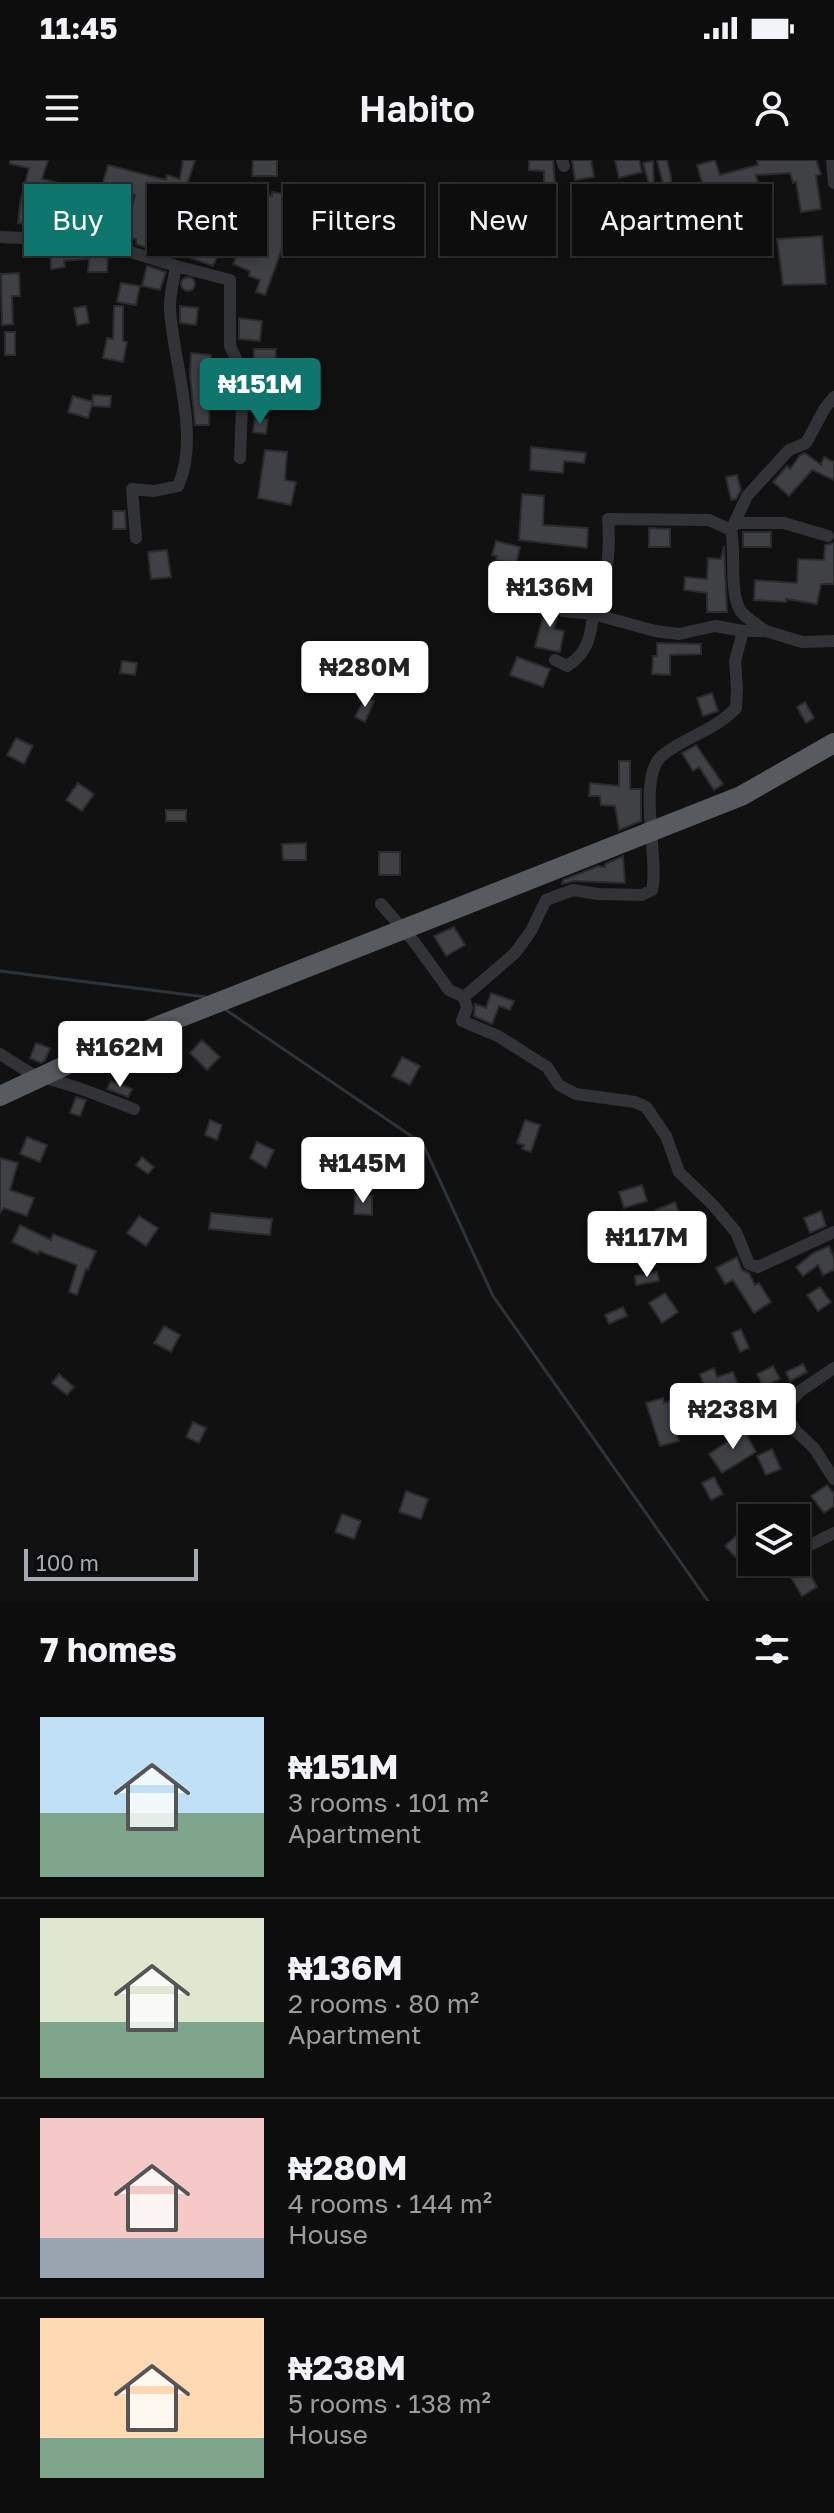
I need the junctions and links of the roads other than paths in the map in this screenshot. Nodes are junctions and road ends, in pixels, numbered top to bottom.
1 (832, 160) edge
2 (834, 183) edge
3 (0, 237) edge
4 (176, 266) junction
5 (834, 397) edge
6 (240, 458) dead end
7 (733, 527) junction
8 (828, 536) dead end
9 (136, 538) dead end
10 (563, 611) dead end
11 (593, 614) junction
12 (743, 631) junction
13 (766, 631) junction
14 (834, 641) edge
15 (555, 660) dead end
16 (834, 743) edge
17 (381, 904) dead end
18 (464, 997) junction
19 (0, 1054) edge
20 (0, 1096) edge
21 (134, 1109) dead end
22 (834, 1232) edge
23 (834, 1368) edge
24 (834, 1479) edge
25 (834, 1533) edge
26 (810, 1545) edge

1 - 2 street
3 - 4 street
4 - 6 street
4 - 9 street
5 - 7 street
7 - 8 street
7 - 11 street
7 - 13 street
10 - 11 street
11 - 12 street
11 - 15 street
12 - 13 street
12 - 18 street
13 - 14 street
16 - 20 highway
17 - 18 street
18 - 22 street
19 - 21 street
23 - 24 street
25 - 26 street

